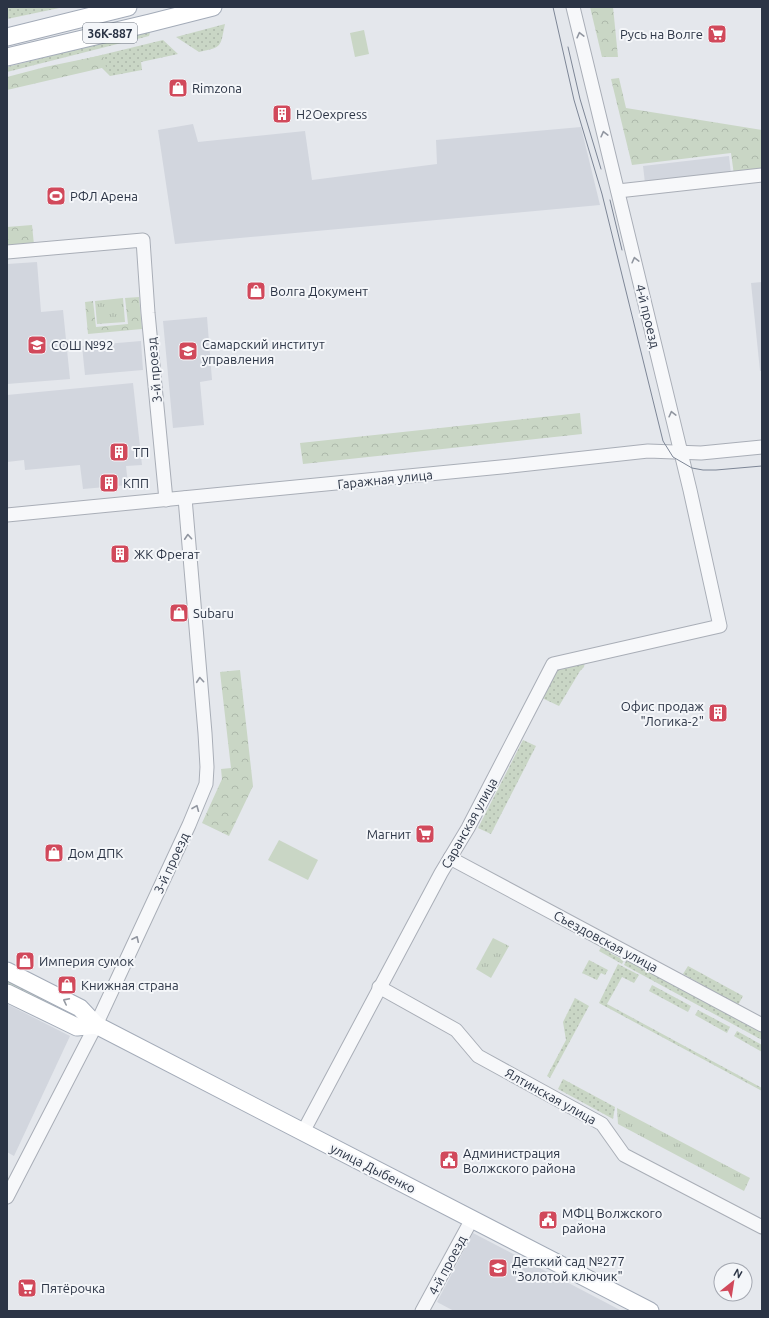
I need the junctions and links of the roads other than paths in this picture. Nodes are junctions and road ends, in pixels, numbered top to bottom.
1 (128, 7) edge
2 (178, 7) edge
3 (213, 7) edge
4 (573, 7) edge
5 (7, 37) edge
6 (7, 48) edge
7 (7, 57) edge
8 (762, 175) edge
9 (618, 191) junction
10 (7, 252) edge
11 (762, 447) edge
12 (681, 452) junction
13 (185, 498) junction
14 (166, 500) junction
15 (7, 515) edge
16 (720, 626) joint
17 (450, 858) junction
18 (7, 971) edge
19 (379, 987) junction
20 (7, 993) edge
21 (80, 1019) junction
22 (96, 1025) junction
23 (762, 1025) edge
24 (303, 1132) junction
25 (7, 1197) edge
26 (472, 1219) junction
27 (762, 1227) edge
28 (422, 1311) edge
29 (650, 1311) edge

1 - 5 main road, 36К-887
2 - 6 main road, 36К-887
3 - 7 main road, 36К-887
9 -> 4 street, 4-й проезд
8 - 9 street
12 -> 9 street, 4-й проезд
10 - 14 street, 3-й проезд
11 - 12 street, Гаражная улица
12 - 13 street, Гаражная улица
12 - 16 street, 4-й проезд
13 - 14 street, Гаражная улица
22 -> 13 street, 3-й проезд
14 - 15 street, Гаражная улица
16 - 17 street, Саранская улица
17 - 19 street, Саранская улица
17 - 23 street, Съездовская улица
21 -> 18 main road, улица Дыбенко
19 - 24 street, Саранская улица
19 - 27 street, Ялтинская улица
20 - 21 main road, улица Дыбенко
21 - 22 main road, улица Дыбенко
22 - 24 main road, улица Дыбенко
22 - 25 street, 3-й проезд
24 - 26 main road, улица Дыбенко
26 - 28 street, 4-й проезд
26 - 29 main road, улица Дыбенко

